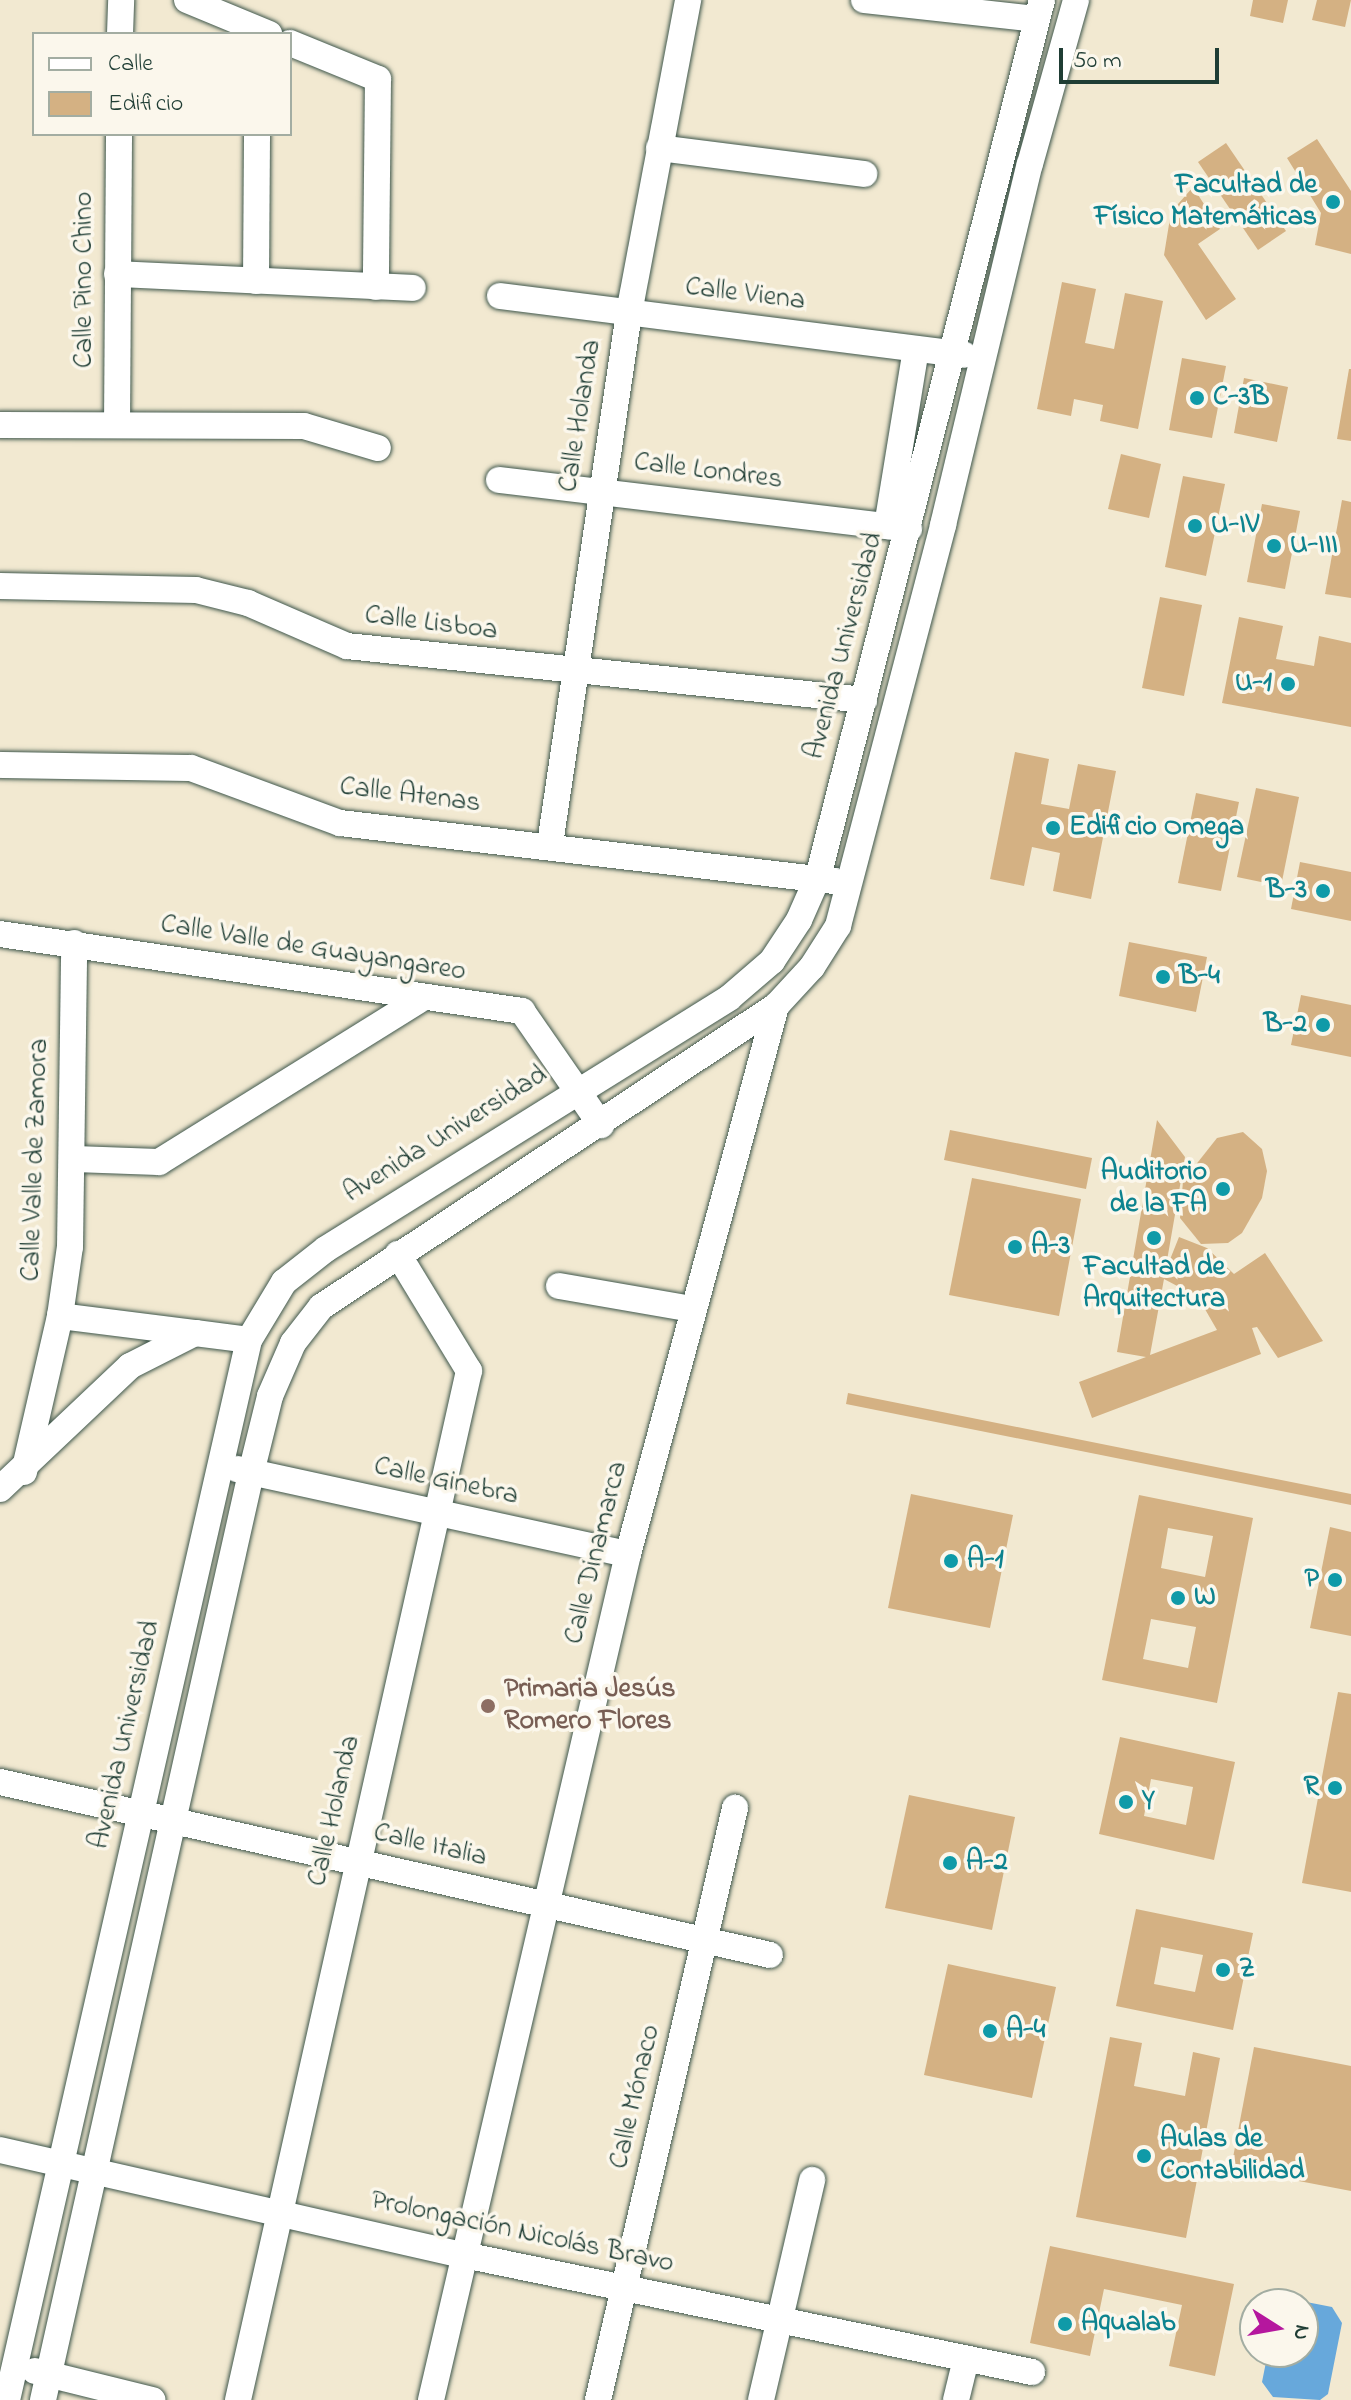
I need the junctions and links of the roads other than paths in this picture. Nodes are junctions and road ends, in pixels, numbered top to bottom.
1 (121, 0) edge
2 (187, 0) edge
3 (688, 0) edge
4 (864, 0) edge
5 (1076, 0) edge
6 (1039, 9) edge
7 (120, 32) edge
8 (262, 32) edge
9 (292, 44) edge
10 (119, 136) edge
11 (257, 136) edge
12 (659, 148) junction
13 (864, 174) dead end
14 (117, 274) junction
15 (256, 281) junction
16 (376, 287) junction
17 (413, 288) dead end
18 (500, 296) dead end
19 (629, 313) junction
20 (916, 349) junction
21 (949, 353) junction
22 (983, 357) junction
23 (0, 425) edge
24 (117, 425) junction
25 (378, 448) dead end
26 (499, 480) dead end
27 (601, 492) junction
28 (898, 528) junction
29 (0, 586) edge
30 (575, 673) junction
31 (864, 700) junction
32 (0, 765) edge
33 (550, 844) junction
34 (818, 877) junction
35 (850, 885) junction
36 (0, 934) edge
37 (74, 943) junction
38 (419, 1000) junction
39 (776, 1006) junction
40 (579, 1089) junction
41 (601, 1125) junction
42 (74, 1159) junction
43 (398, 1254) junction
44 (559, 1286) dead end
45 (692, 1309) junction
46 (60, 1316) junction
47 (195, 1333) junction
48 (249, 1340) junction
49 (220, 1465) junction
50 (24, 1472) junction
51 (251, 1473) junction
52 (0, 1489) edge
53 (437, 1513) junction
54 (628, 1554) junction
55 (0, 1782) edge
56 (735, 1808) dead end
57 (141, 1814) junction
58 (174, 1821) junction
59 (356, 1862) junction
60 (548, 1905) junction
61 (705, 1941) junction
62 (770, 1955) dead end
63 (0, 2150) edge
64 (64, 2165) junction
65 (97, 2173) junction
66 (812, 2180) dead end
67 (280, 2213) junction
68 (464, 2255) junction
69 (624, 2287) junction
70 (779, 2321) junction
71 (966, 2359) junction
72 (8, 2365) edge
73 (1032, 2372) dead end
74 (46, 2388) edge
75 (7, 2400) edge
76 (152, 2400) edge
77 (238, 2400) edge
78 (431, 2400) edge
79 (598, 2400) edge
80 (761, 2400) edge
81 (956, 2400) edge

1 - 7 street
2 - 8 street
3 - 12 street, Calle Holanda
4 - 6 street
5 - 22 street
6 - 21 street, Avenida Universidad
9 - 16 street
10 - 14 street, Calle Pino Chino
11 - 15 street
12 - 13 street
12 - 19 street, Calle Holanda
14 - 15 street
14 - 24 street, Calle Pino Chino
15 - 16 street
16 - 17 street
18 - 19 street, Calle Viena
19 - 20 street, Calle Viena
19 - 27 street, Calle Holanda
20 - 21 street, Calle Viena
20 - 28 street, Avenida Universidad
21 - 22 street, Calle Viena
21 - 28 street, Avenida Universidad
22 - 35 street
23 - 24 street
24 - 25 street
26 - 27 street, Calle Londres
27 - 28 street, Calle Londres
27 - 30 street, Calle Holanda
28 - 31 street, Avenida Universidad
29 - 30 street, Calle Lisboa
30 - 31 street, Calle Lisboa
30 - 33 street, Calle Holanda
31 - 34 street, Avenida Universidad
32 - 33 street, Calle Atenas
33 - 34 street, Calle Atenas
34 - 35 street, Calle Atenas
34 - 40 street, Avenida Universidad
35 - 39 street
36 - 37 street, Calle Valle de Guayangareo
37 - 38 street, Calle Valle de Guayangareo
37 - 42 street, Calle Valle de Zamora
38 - 40 street, Calle Valle de Guayangareo
38 - 42 street
39 - 41 street
39 - 45 street, Calle Dinamarca
40 - 41 street, Calle Valle de Guayangareo
40 - 48 street, Avenida Universidad
41 - 43 street
42 - 46 street, Calle Valle de Zamora
43 - 51 street
43 - 53 street, Calle Holanda
44 - 45 street
45 - 54 street, Calle Dinamarca
46 - 47 street
46 - 50 street, Calle Valle de Zamora
47 - 48 street
47 - 50 street
48 - 49 street, Avenida Universidad
49 - 51 street, Calle Ginebra
49 - 57 street, Avenida Universidad
50 - 52 street
51 - 53 street, Calle Ginebra
51 - 58 street
53 - 54 street, Calle Ginebra
53 - 59 street, Calle Holanda
54 - 60 street, Calle Dinamarca
55 - 57 street, Calle Italia
56 - 61 street, Calle Mónaco
57 - 58 street, Calle Italia
57 - 64 street, Avenida Universidad
58 - 59 street, Calle Italia
58 - 65 street
59 - 60 street, Calle Italia
59 - 67 street, Calle Holanda
60 - 61 street, Calle Italia
60 - 68 street, Calle Dinamarca
61 - 62 street, Calle Italia
61 - 69 street, Calle Mónaco
63 - 64 street, Prolongación Nicolás Bravo
64 - 65 street, Prolongación Nicolás Bravo
64 - 72 street, Avenida Universidad
65 - 67 street, Prolongación Nicolás Bravo
65 - 74 street
66 - 70 street
67 - 68 street, Prolongación Nicolás Bravo
67 - 77 street, Calle Holanda
68 - 69 street, Prolongación Nicolás Bravo
68 - 78 street, Calle Dinamarca
69 - 70 street, Prolongación Nicolás Bravo
69 - 79 street, Calle Mónaco
70 - 71 street, Prolongación Nicolás Bravo
70 - 80 street
71 - 73 street, Prolongación Nicolás Bravo
71 - 81 street
72 - 74 street
72 - 75 street, Avenida Universidad
74 - 76 street

